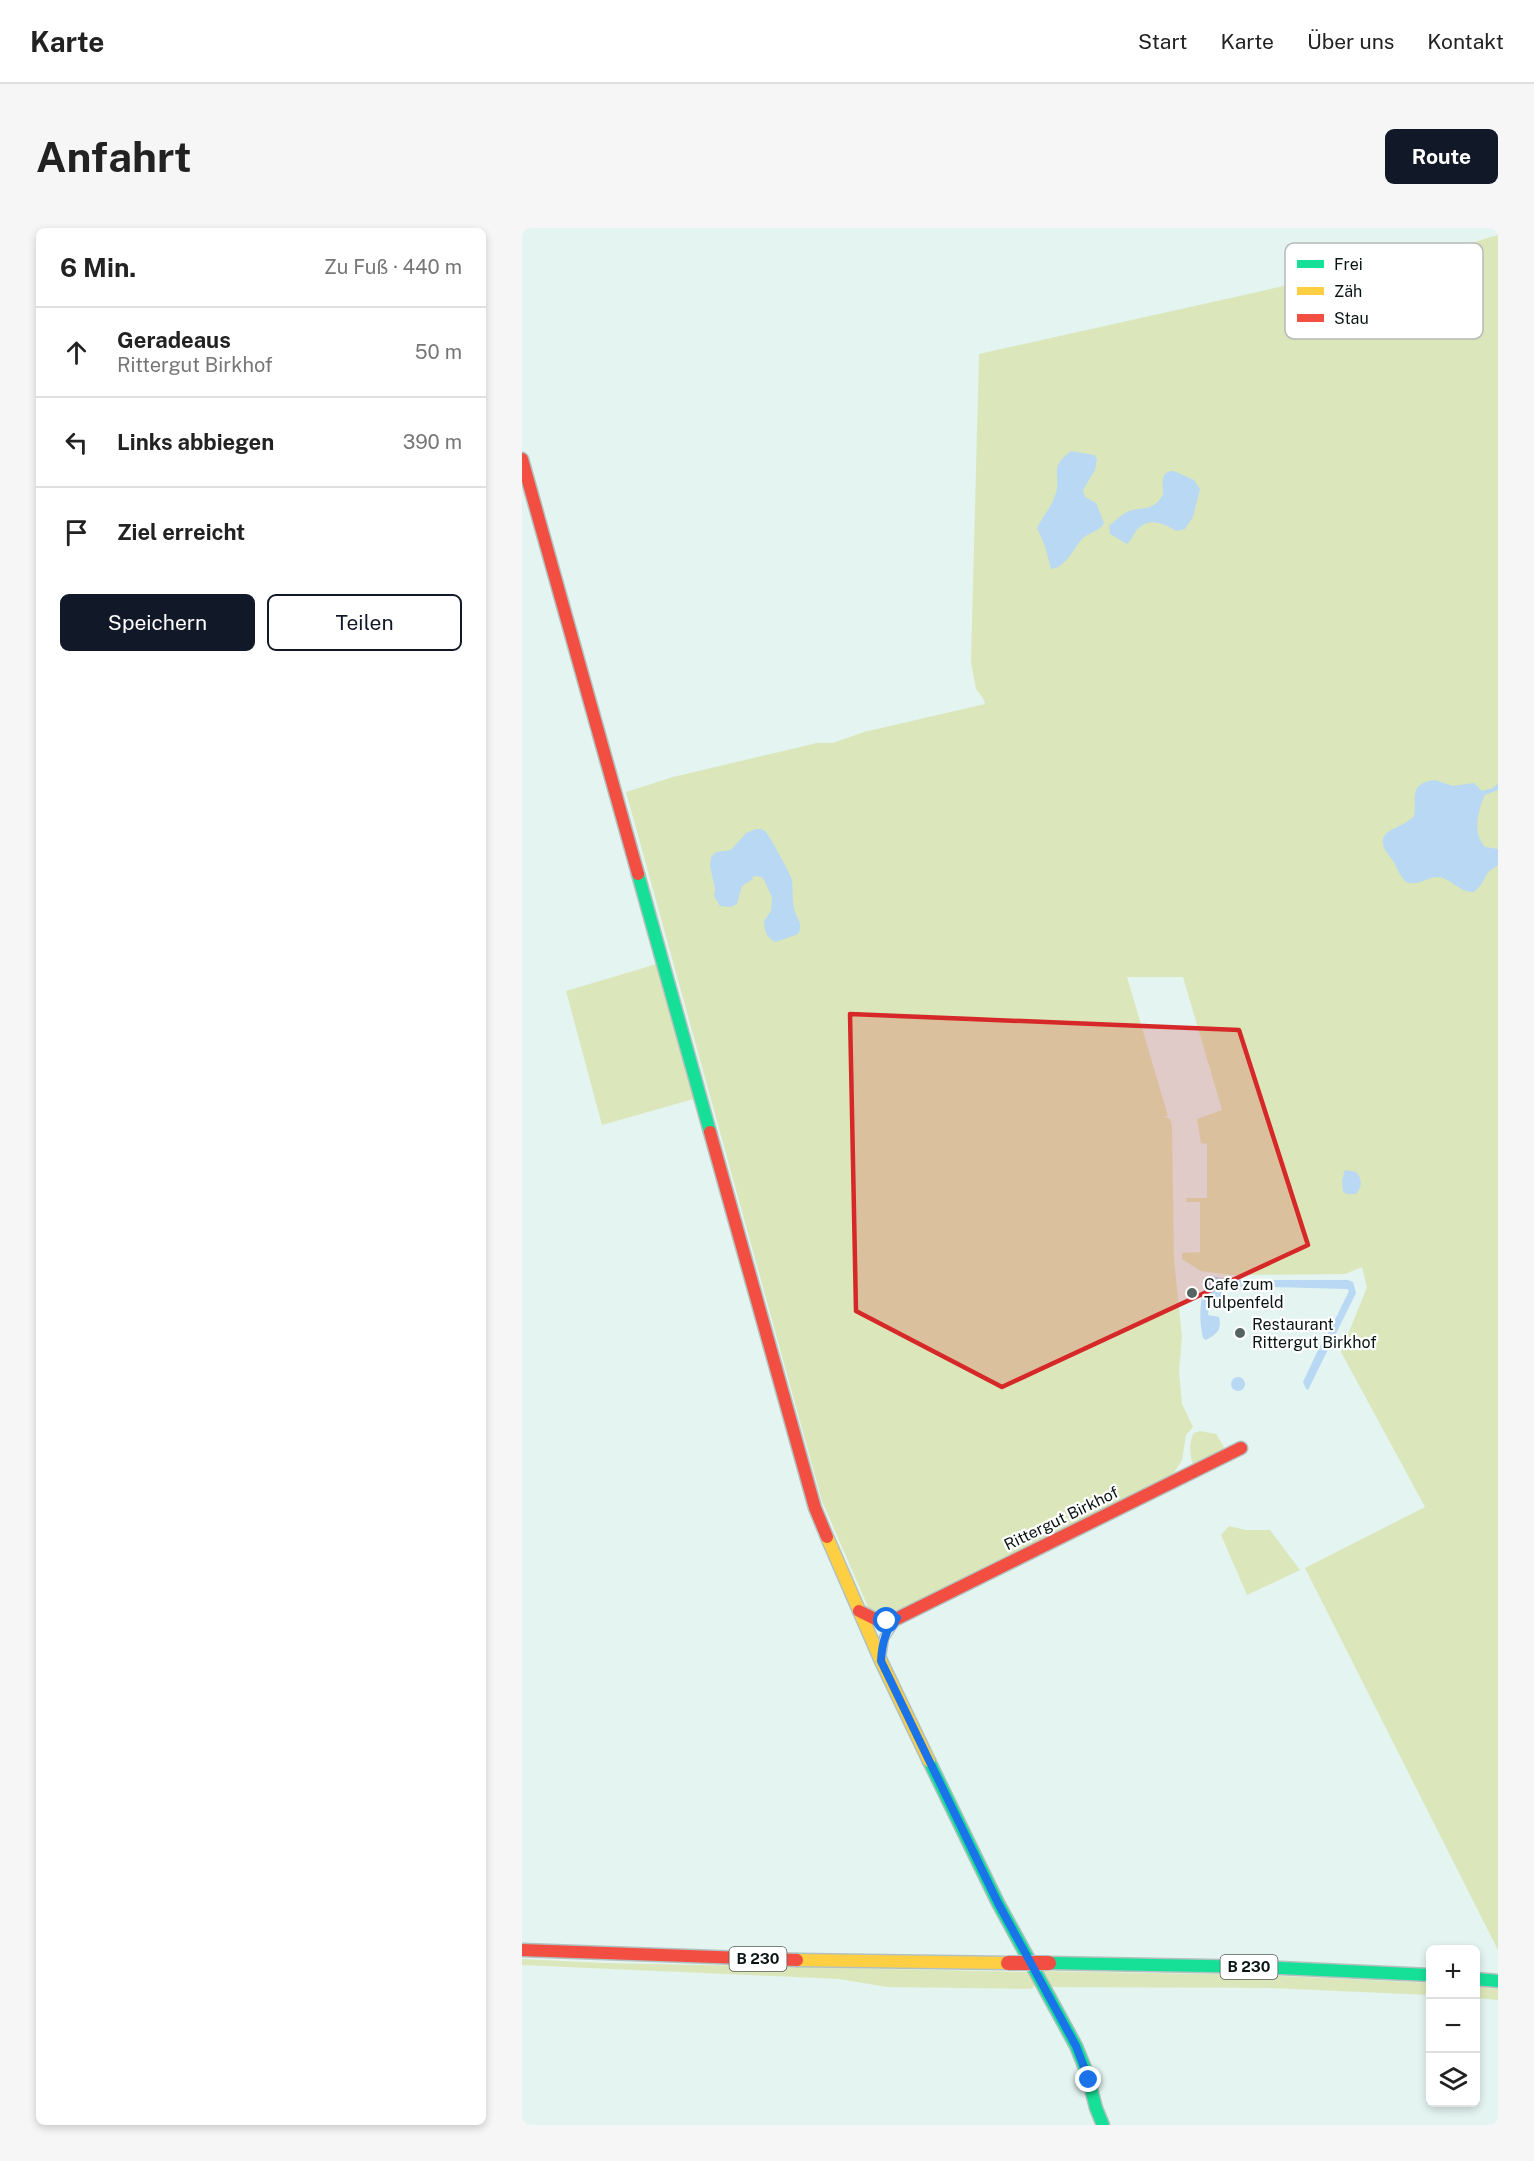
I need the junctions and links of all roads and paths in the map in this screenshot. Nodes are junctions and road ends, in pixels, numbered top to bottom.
1 (522, 459) edge
2 (1241, 1448) dead end
3 (859, 1611) junction
4 (897, 1618) junction
5 (881, 1661) junction
6 (522, 1950) edge
7 (1426, 1975) edge
8 (1480, 1979) edge
9 (1498, 1981) edge
10 (1103, 2125) edge

1 - 3 street
2 - 4 street, Rittergut Birkhof
3 - 4 street
3 - 5 street
4 - 5 street
5 - 10 street
6 - 7 street, B 230, bridge
8 - 9 street

